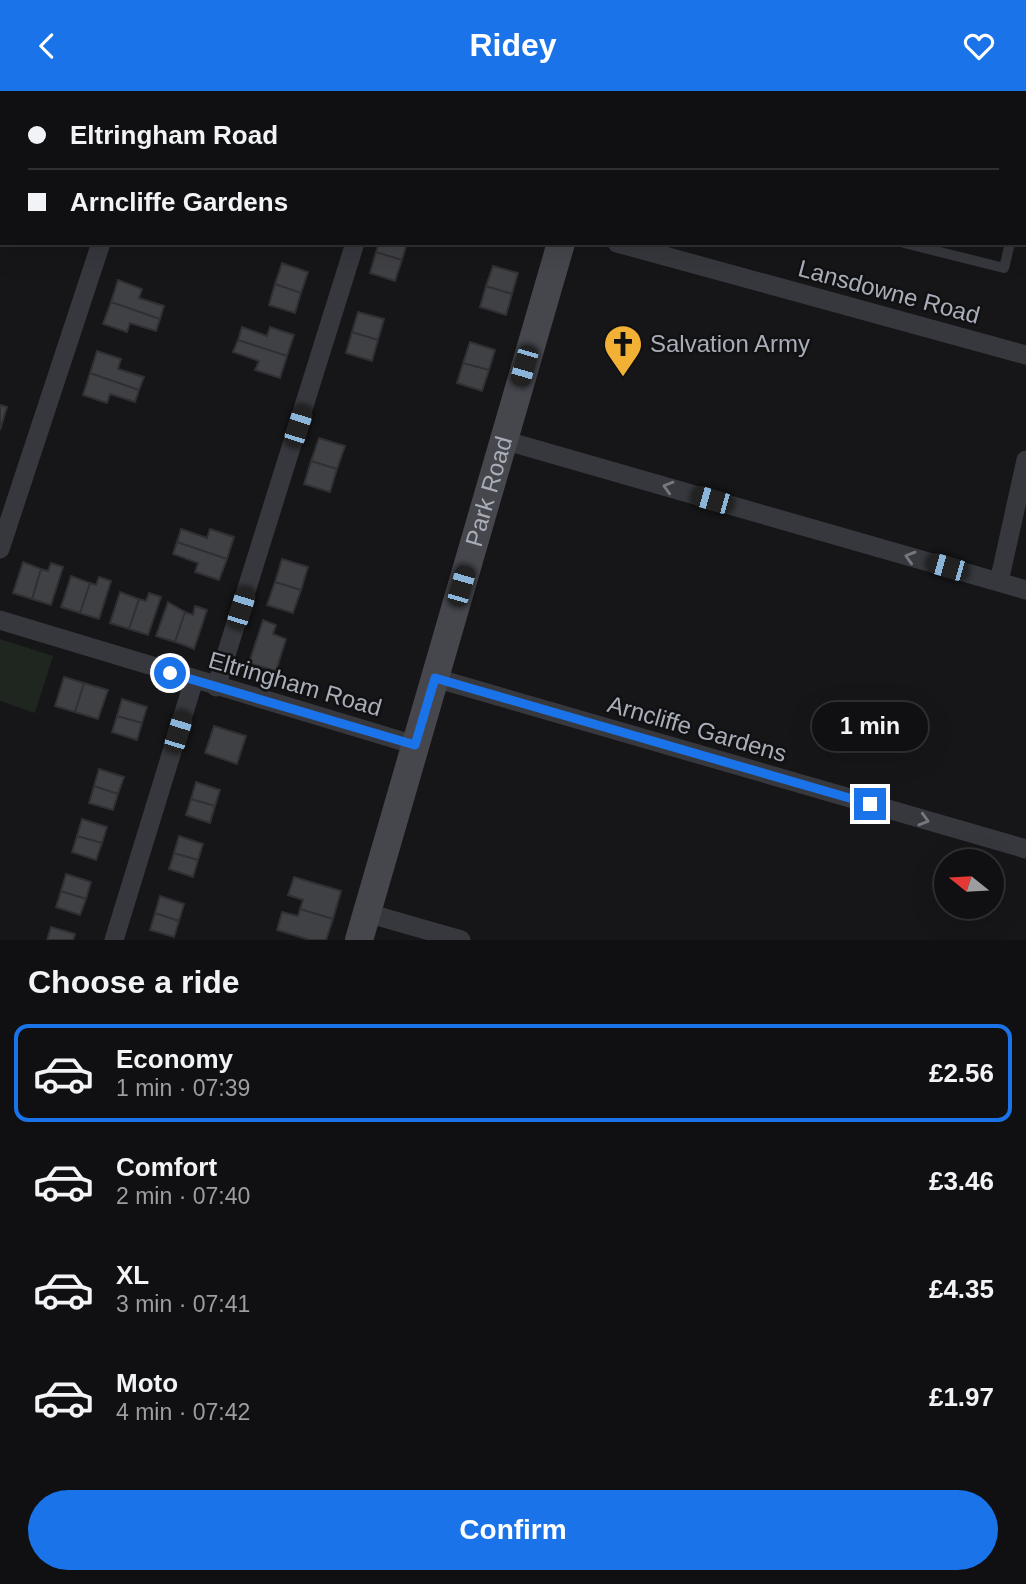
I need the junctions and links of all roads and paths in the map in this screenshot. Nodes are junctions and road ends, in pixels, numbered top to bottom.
1 (101, 245) edge
2 (354, 245) edge
3 (560, 245) edge
4 (624, 245) edge
5 (912, 245) edge
6 (1010, 245) edge
7 (1026, 355) edge
8 (503, 440) junction
9 (1026, 460) edge
10 (0, 549) edge
11 (999, 582) junction
12 (1026, 590) edge
13 (0, 620) edge
14 (435, 678) junction
15 (194, 680) junction
16 (216, 687) junction
17 (415, 745) junction
18 (1026, 849) edge
19 (367, 912) junction
20 (114, 940) edge
21 (359, 940) edge
22 (461, 940) edge

1 - 10 street
2 - 16 street
3 - 8 street, Park Road
4 - 7 street, Lansdowne Road
5 - 6 lane
11 -> 8 street
8 - 14 street, Park Road
9 - 11 street
11 - 12 street
13 - 15 street, Eltringham Road
14 - 17 street, Park Road
14 -> 18 street, Arncliffe Gardens
15 - 16 street, Eltringham Road
15 - 20 street
16 - 17 street, Eltringham Road
17 - 19 street, Park Road
19 - 21 street, Park Road
19 - 22 street

